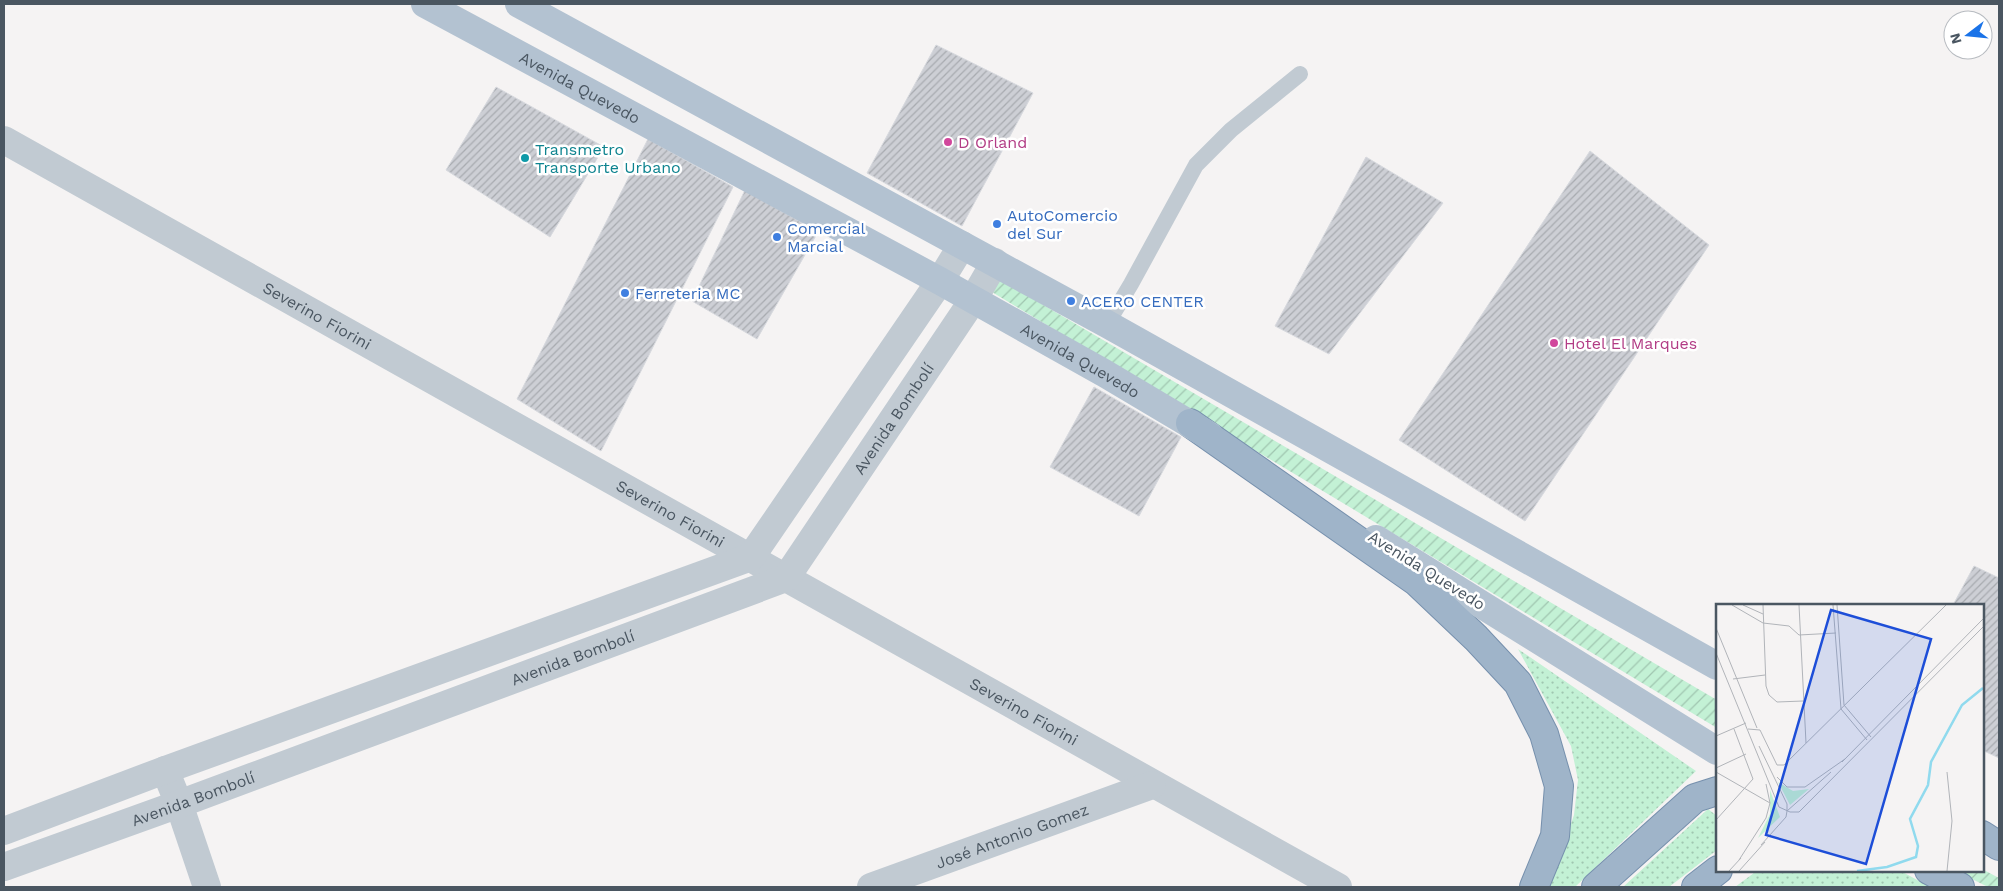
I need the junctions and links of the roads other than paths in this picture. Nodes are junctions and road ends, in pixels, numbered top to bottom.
1 (425, 4) edge
2 (519, 4) edge
3 (1300, 74) dead end
4 (4, 140) edge
5 (962, 245) junction
6 (995, 262) junction
7 (940, 281) junction
8 (973, 300) junction
9 (1107, 324) junction
10 (1190, 424) junction
11 (751, 557) junction
12 (786, 578) junction
13 (1716, 665) edge
14 (1716, 750) edge
15 (165, 770) junction
16 (1152, 785) junction
17 (1716, 791) edge
18 (179, 804) junction
19 (4, 831) edge
20 (1983, 836) edge
21 (1999, 846) edge
22 (1983, 855) edge
23 (1999, 863) edge
24 (4, 867) edge
25 (1717, 871) edge
26 (1930, 871) edge
27 (207, 887) edge
28 (871, 887) edge
29 (1338, 887) edge
30 (1534, 887) edge
31 (1596, 887) edge
32 (1696, 887) edge
33 (1960, 887) edge

1 - 7 main road, Avenida Quevedo
2 - 5 main road
3 - 9 lane
4 - 11 street, Severino Fiorini
5 - 6 main road
5 - 7 street
6 - 8 street, Avenida Bombolí
6 - 9 main road
7 - 8 main road, Avenida Quevedo
7 - 11 street
8 - 10 main road, Avenida Quevedo
8 - 12 street, Avenida Bombolí
9 - 13 main road
10 - 14 main road, Avenida Quevedo
10 - 30 highway
11 - 12 street, Severino Fiorini
11 - 15 street, Avenida Bombolí
12 - 16 street, Severino Fiorini
12 - 18 street, Avenida Bombolí
15 - 18 street
15 - 19 street, Avenida Bombolí
16 - 28 street, José Antonio Gomez
16 - 29 street, Severino Fiorini
17 - 31 highway
18 - 24 street, Avenida Bombolí
18 - 27 street
20 - 21 highway
22 - 23 highway
25 - 32 highway
26 - 33 highway

